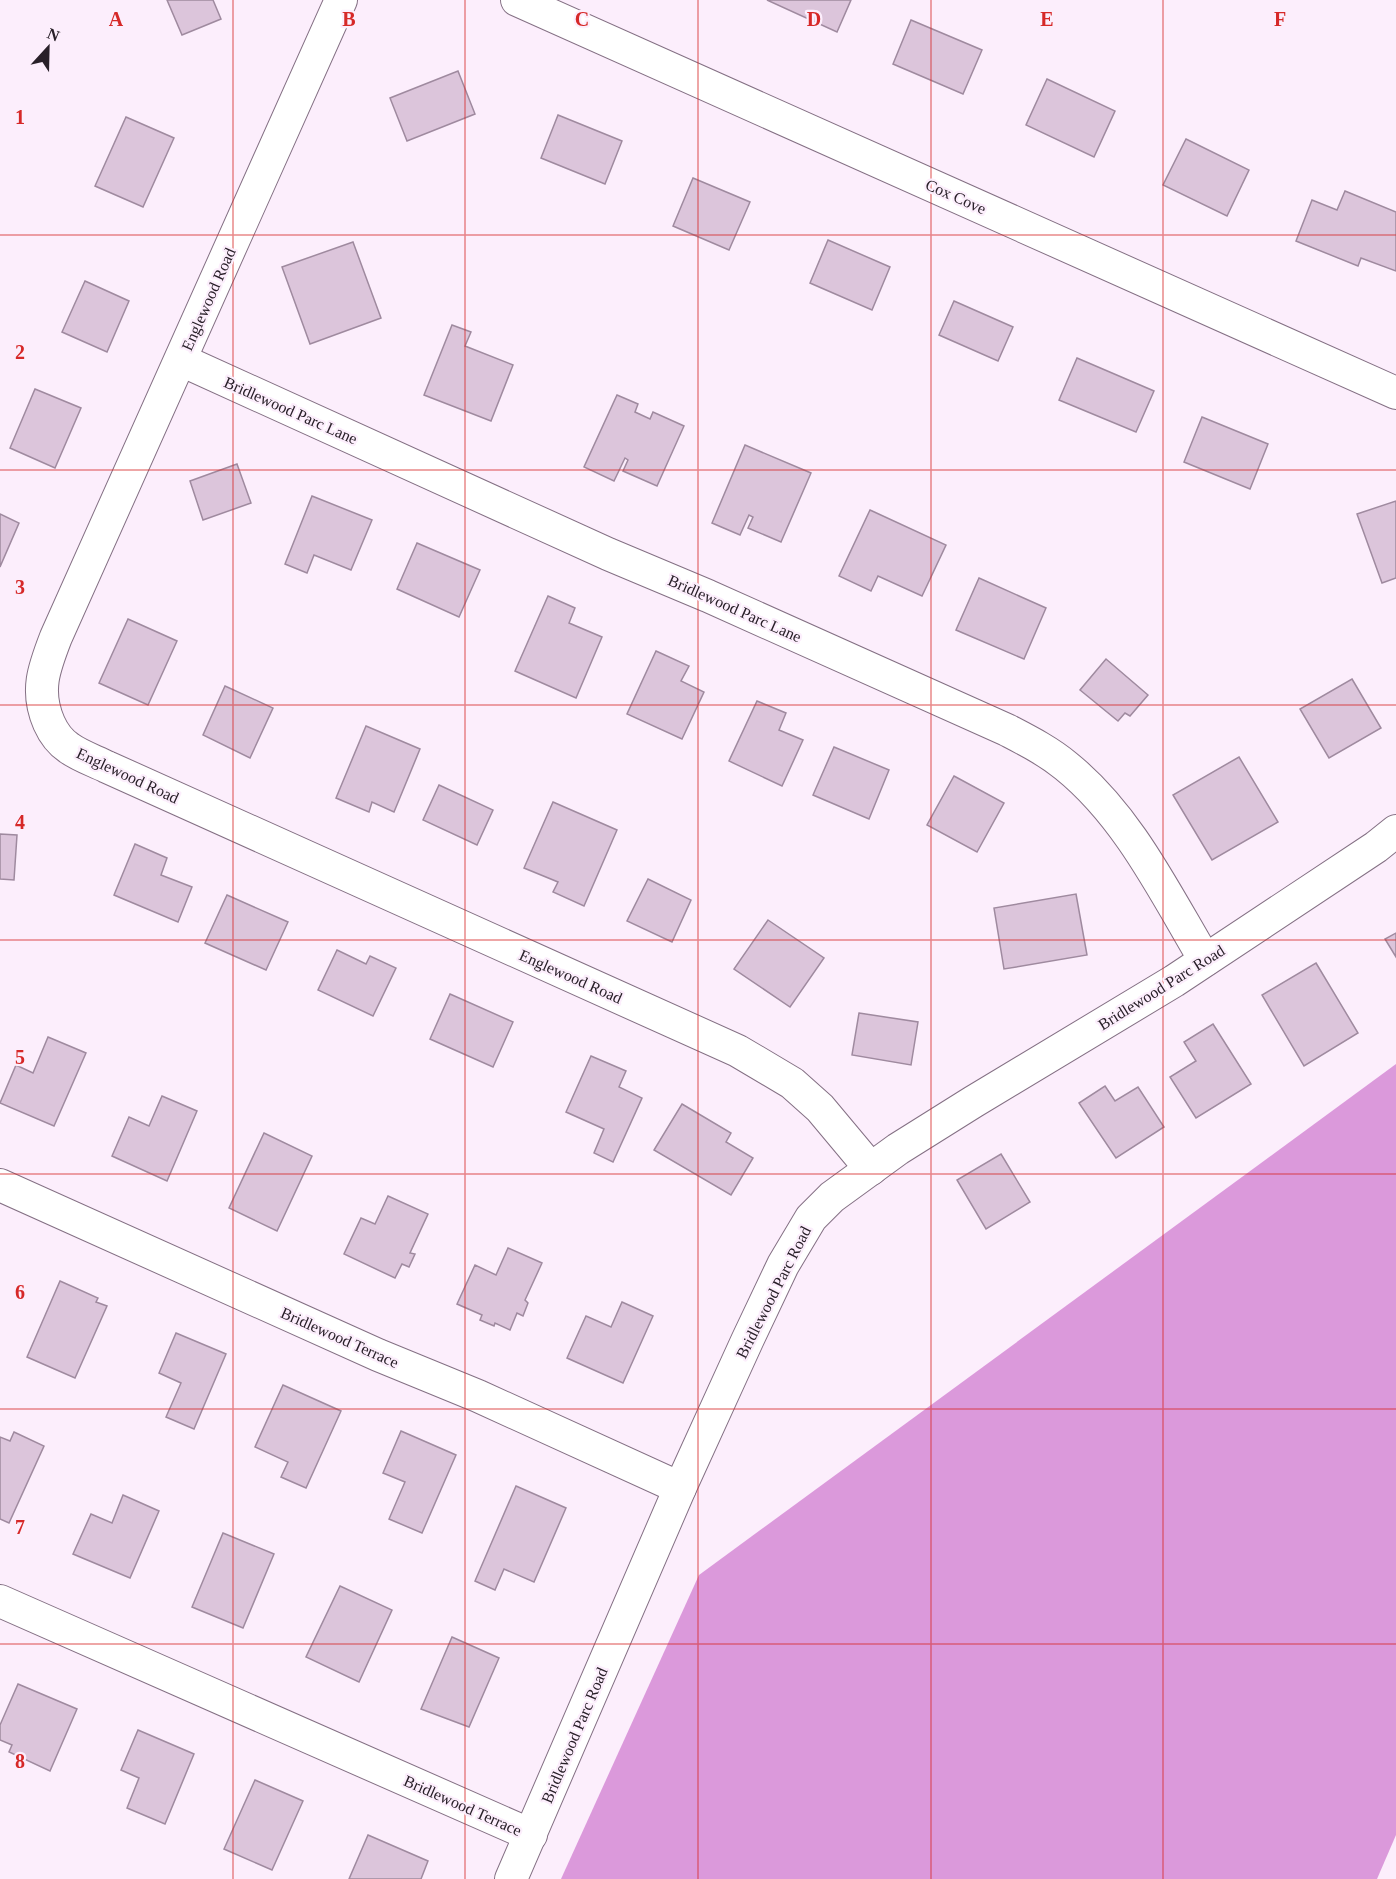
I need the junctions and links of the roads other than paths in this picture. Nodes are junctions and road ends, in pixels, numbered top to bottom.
1 (341, 0) edge
2 (517, 0) edge
3 (181, 360) junction
4 (1396, 393) edge
5 (1396, 831) edge
6 (1205, 960) junction
7 (871, 1168) junction
8 (0, 1185) edge
9 (680, 1488) junction
10 (0, 1601) edge
11 (531, 1835) junction
12 (511, 1879) edge

1 - 3 street, Englewood Road
2 - 4 street, Cox Cove
3 - 6 street, Bridlewood Parc Lane
3 - 7 street, Englewood Road
5 - 6 street, Bridlewood Parc Road
6 - 7 street, Bridlewood Parc Road
7 - 9 street, Bridlewood Parc Road
8 - 9 street, Bridlewood Terrace
9 - 11 street, Bridlewood Parc Road
10 - 11 street, Bridlewood Terrace
11 - 12 street, Bridlewood Parc Road

